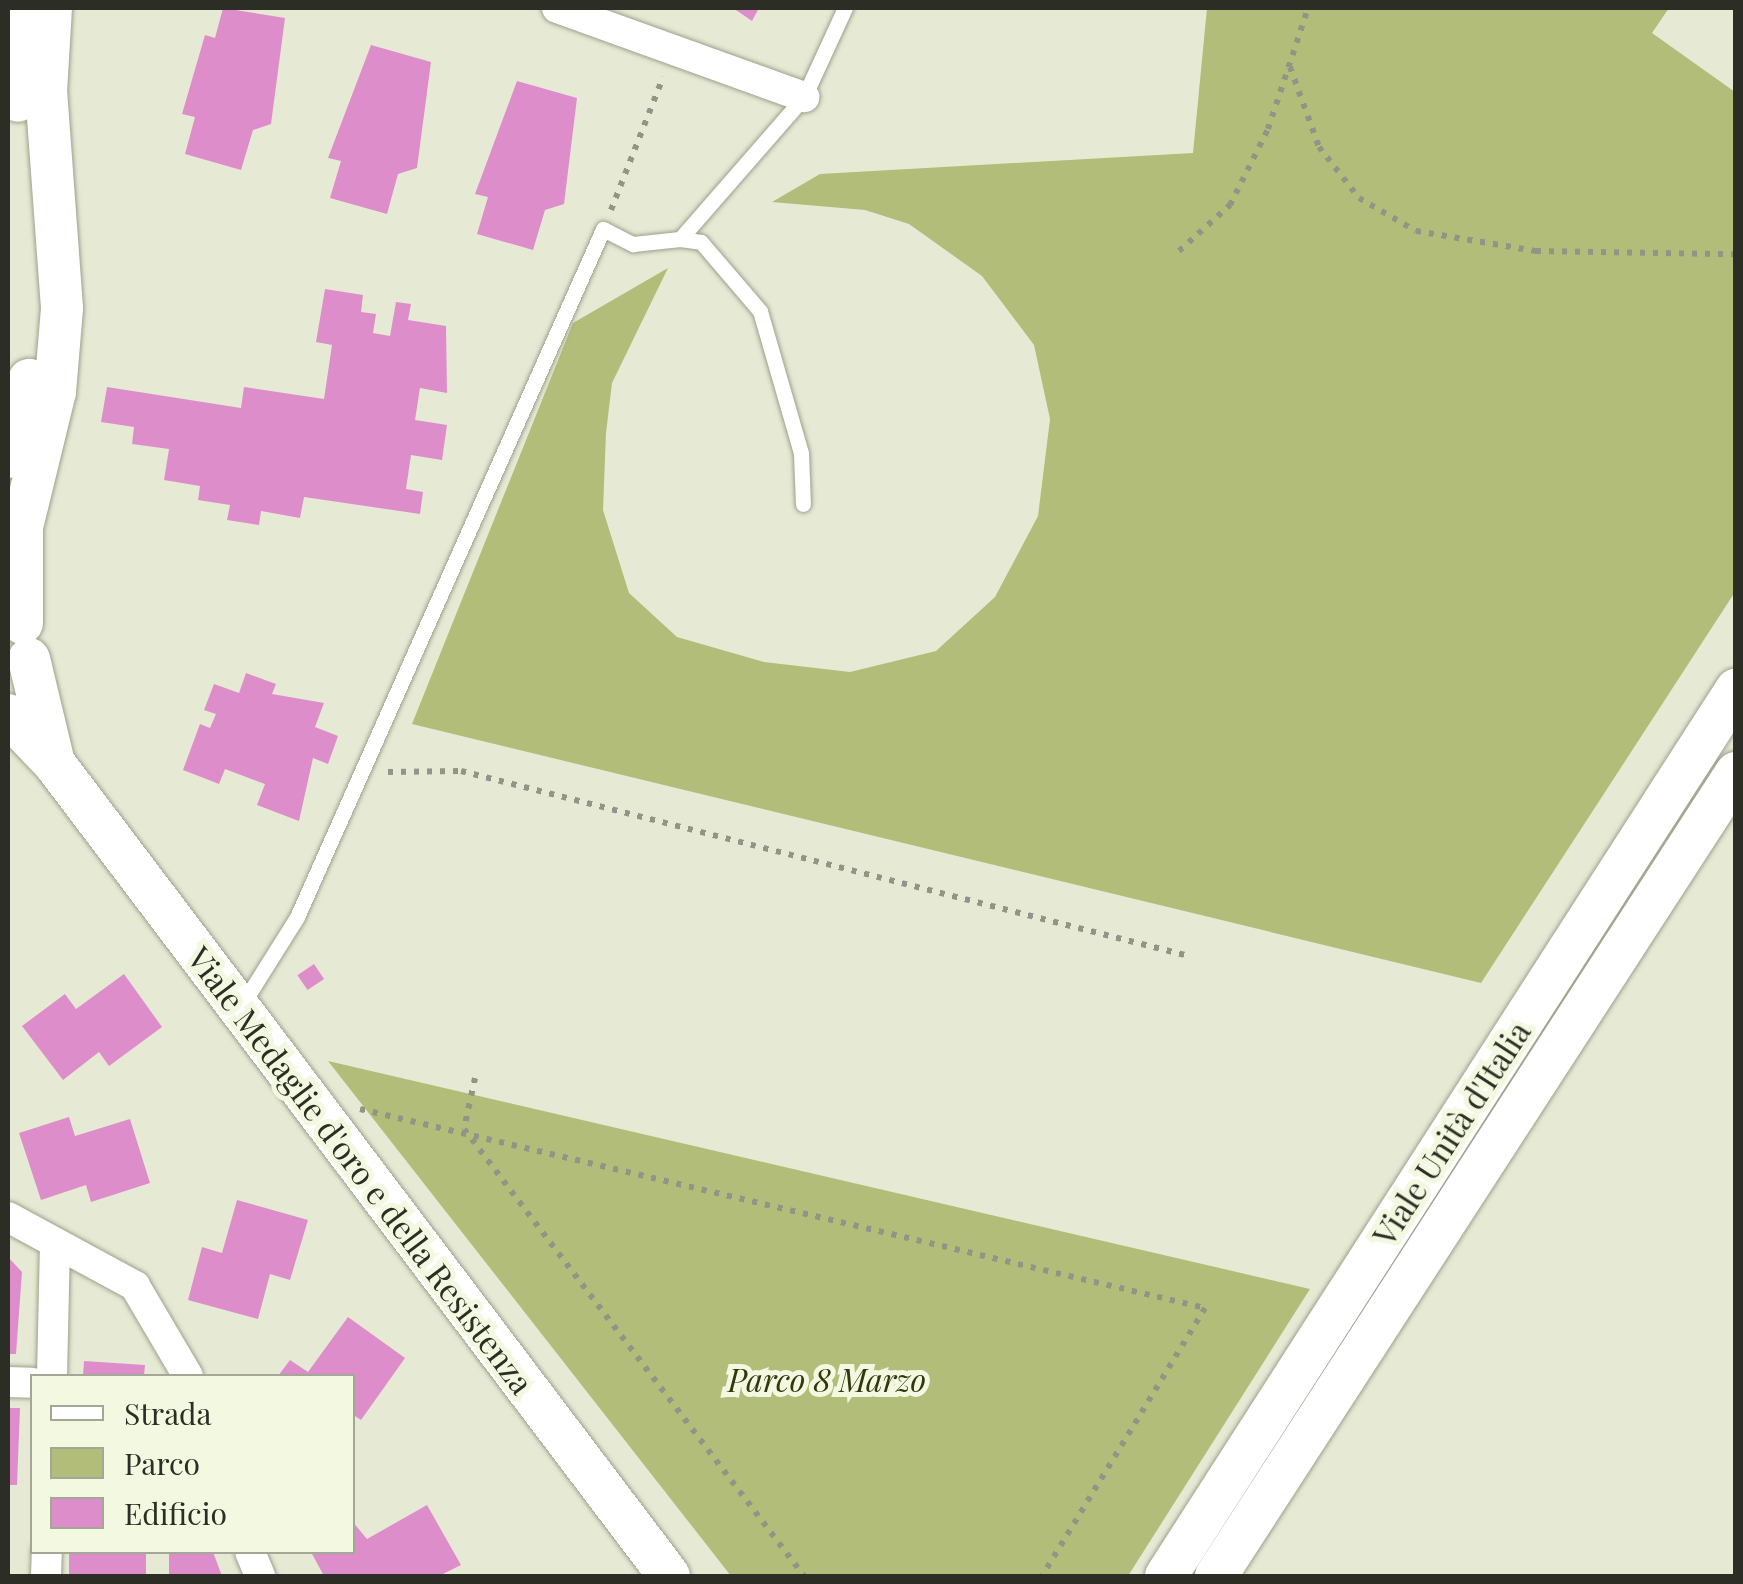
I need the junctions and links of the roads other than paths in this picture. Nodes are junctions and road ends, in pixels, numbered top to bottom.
1 (10, 8) edge
2 (51, 8) edge
3 (557, 8) edge
4 (845, 8) edge
5 (804, 97) junction
6 (680, 239) junction
7 (8, 457) edge
8 (803, 504) dead end
9 (16, 645) edge
10 (1736, 690) edge
11 (8, 715) edge
12 (54, 763) junction
13 (1736, 773) edge
14 (238, 1011) junction
15 (8, 1217) edge
16 (55, 1248) junction
17 (52, 1374) edge
18 (187, 1374) edge
19 (669, 1576) edge
20 (1166, 1576) edge
21 (1216, 1576) edge

1 - 7 street
2 - 9 street, Viale Medaglie d'oro e della Resistenza
3 - 5 street
4 - 5 lane
5 - 6 lane
6 - 8 lane
6 - 14 lane
9 - 12 street, Viale Medaglie d'oro e della Resistenza
10 - 20 street, Viale Unità d'Italia
11 - 12 street, Viale Medaglie d'oro e della Resistenza
12 - 14 street, Viale Medaglie d'oro e della Resistenza
13 - 21 street, Viale Unità d'Italia
14 - 19 street, Viale Medaglie d'oro e della Resistenza
15 - 16 street
16 - 17 street
16 - 18 street

